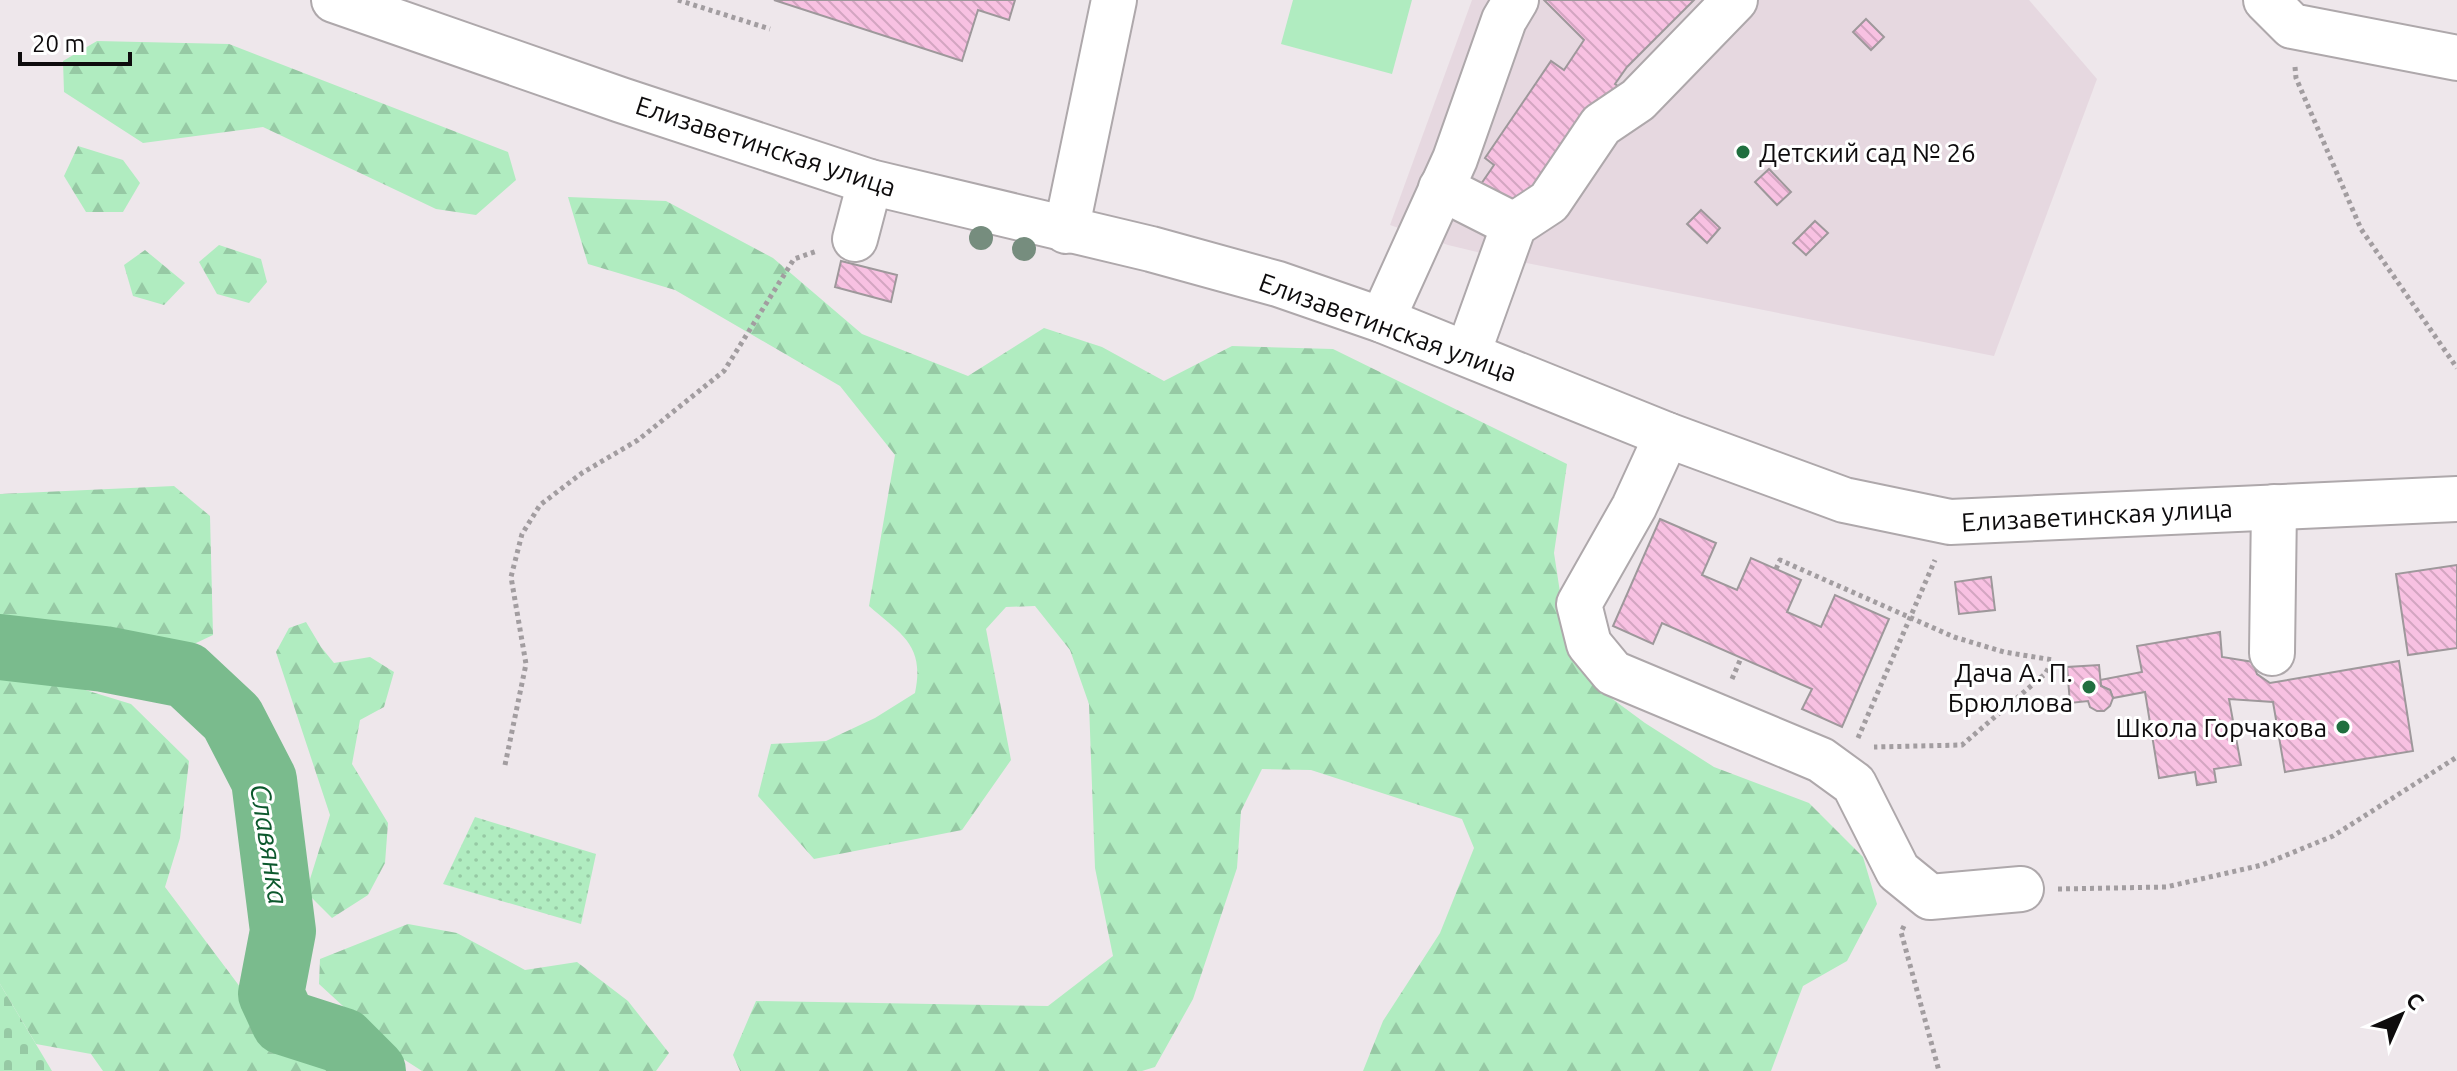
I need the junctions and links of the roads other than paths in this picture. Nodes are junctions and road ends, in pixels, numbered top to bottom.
1 (1114, 0) edge
2 (1516, 0) edge
3 (1735, 0) edge
4 (346, 2) edge
5 (2279, 13) edge
6 (2457, 58) edge
7 (870, 182) junction
8 (1441, 188) junction
9 (1514, 225) junction
10 (1066, 231) junction
11 (855, 239) road end
12 (1382, 320) junction
13 (1468, 353) junction
14 (1667, 435) junction
15 (2457, 499) edge
16 (2274, 507) junction
17 (2272, 653) dead end
18 (2021, 889) road end

1 - 10 street
2 - 8 street
3 - 9 street
4 - 7 street, Елизаветинская улица
5 - 6 street
7 - 10 street, Елизаветинская улица
7 - 11 street
8 - 9 street
8 - 12 street
9 - 13 street
10 - 12 street, Елизаветинская улица
12 - 13 street, Елизаветинская улица
13 - 14 street, Елизаветинская улица
14 - 16 street, Елизаветинская улица
14 - 18 street
15 - 16 street, Елизаветинская улица
16 - 17 street

